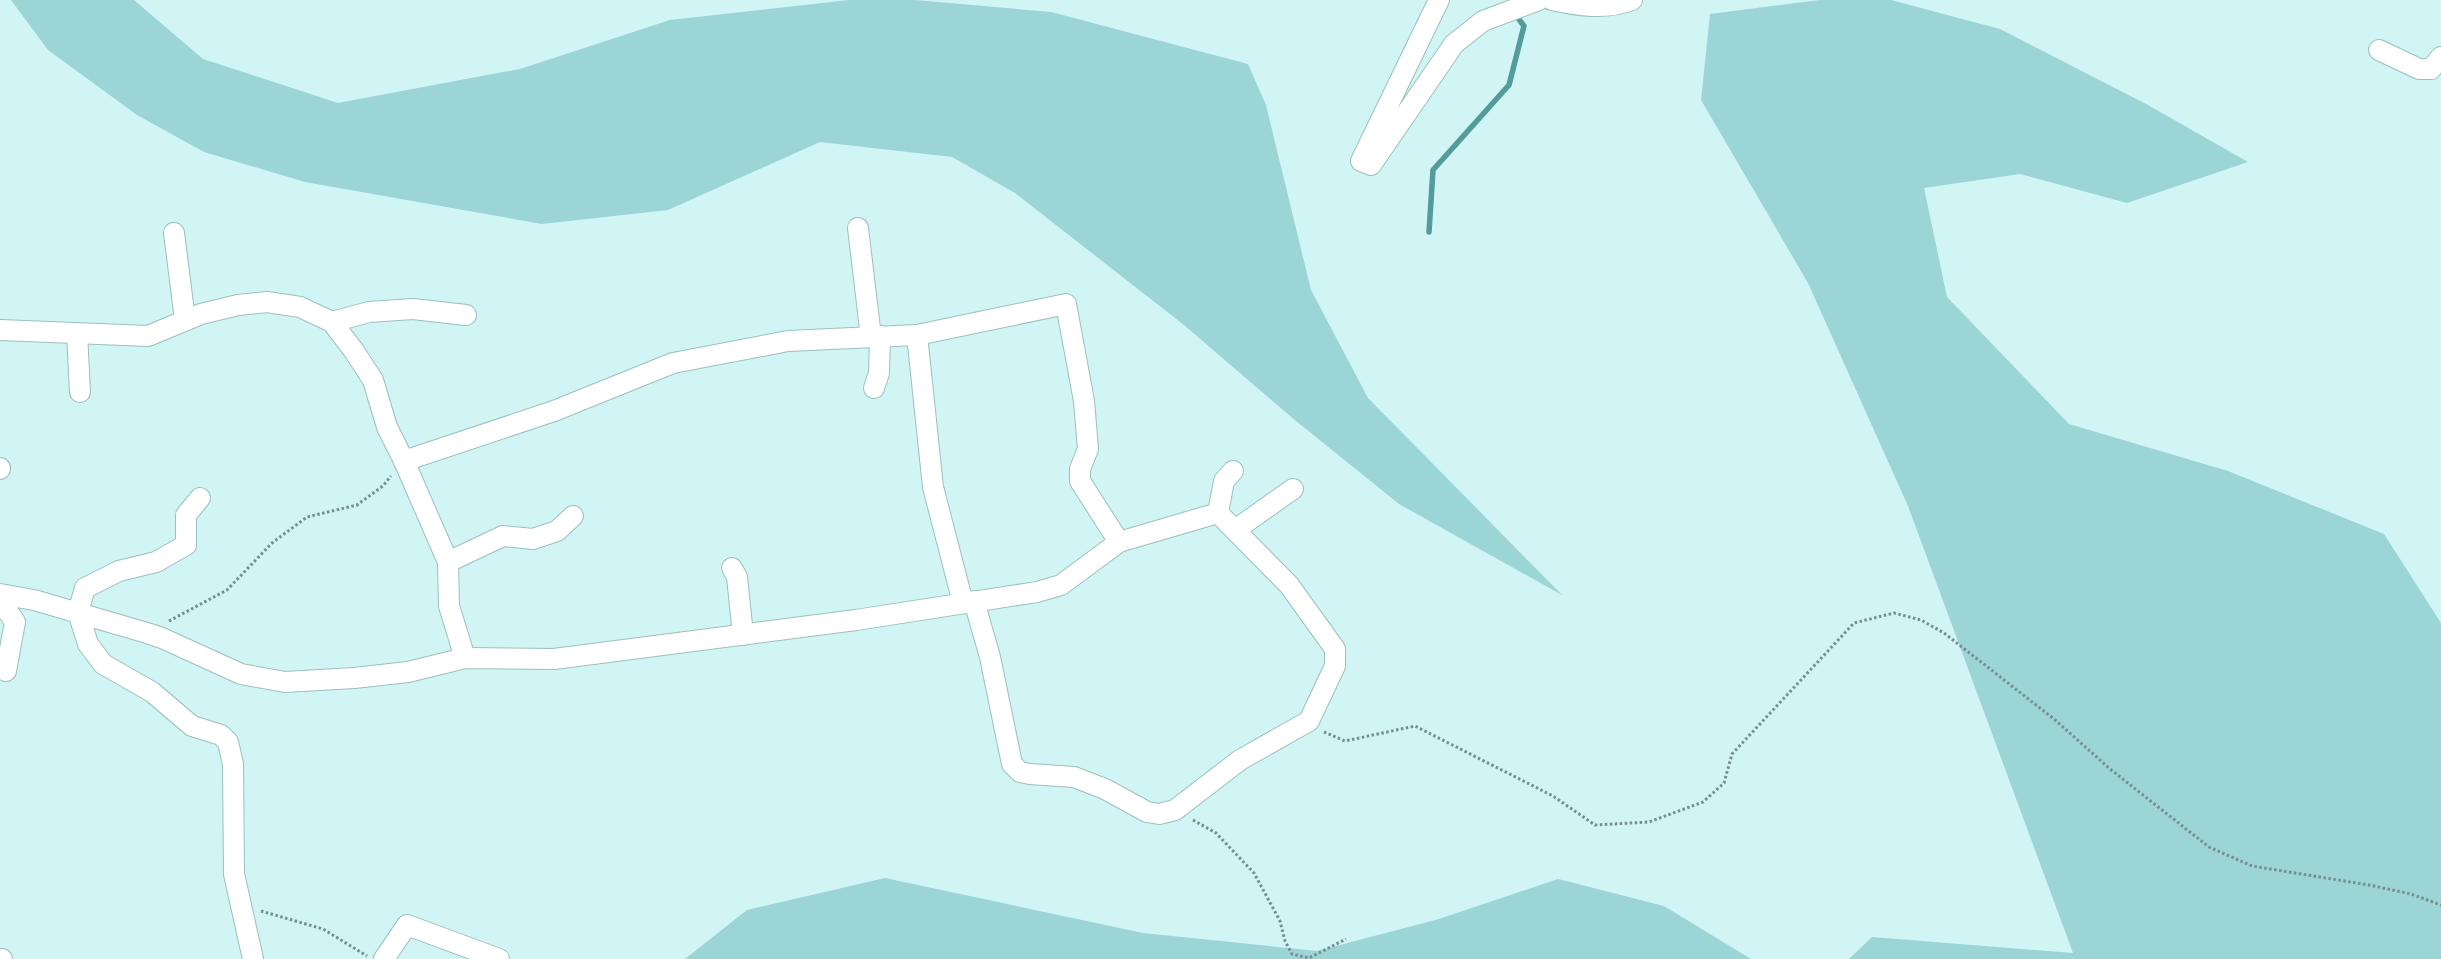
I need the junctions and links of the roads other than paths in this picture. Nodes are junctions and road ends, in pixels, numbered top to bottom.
1 (1439, 0) edge
2 (1539, 0) edge
3 (1552, 0) edge
4 (1632, 0) edge
5 (2379, 50) dead end
6 (2441, 57) edge
7 (858, 228) dead end
8 (174, 233) dead end
9 (466, 314) dead end
10 (185, 320) junction
11 (332, 322) junction
12 (0, 330) edge
13 (77, 333) junction
14 (917, 335) junction
15 (876, 336) junction
16 (874, 388) dead end
17 (80, 392) dead end
18 (404, 461) junction
19 (1233, 472) dead end
20 (1293, 489) dead end
21 (200, 498) dead end
22 (1218, 513) junction
23 (574, 516) dead end
24 (1235, 530) junction
25 (1119, 542) junction
26 (448, 562) junction
27 (732, 568) dead end
28 (0, 594) edge
29 (0, 600) edge
30 (968, 602) junction
31 (78, 612) junction
32 (743, 635) junction
33 (465, 658) junction
34 (6, 671) dead end
35 (253, 959) edge
36 (384, 959) edge
37 (499, 959) edge

1 - 2 street
3 - 4 street
5 - 6 street
7 - 15 street
8 - 10 street
9 - 11 street
10 - 11 street
10 - 13 street
11 - 18 street
12 - 13 street
13 - 17 street
14 - 15 street
14 - 25 street
14 - 30 street
15 - 16 street
15 - 18 street
18 - 26 street
19 - 22 street
20 - 24 street
21 - 31 street
22 - 24 street
22 - 25 street
23 - 26 street
24 - 30 street
25 - 30 street
26 - 33 street
27 - 32 street
28 - 31 street
29 - 34 street
30 - 32 street
31 - 33 street
31 - 35 street
32 - 33 street
36 - 37 street

